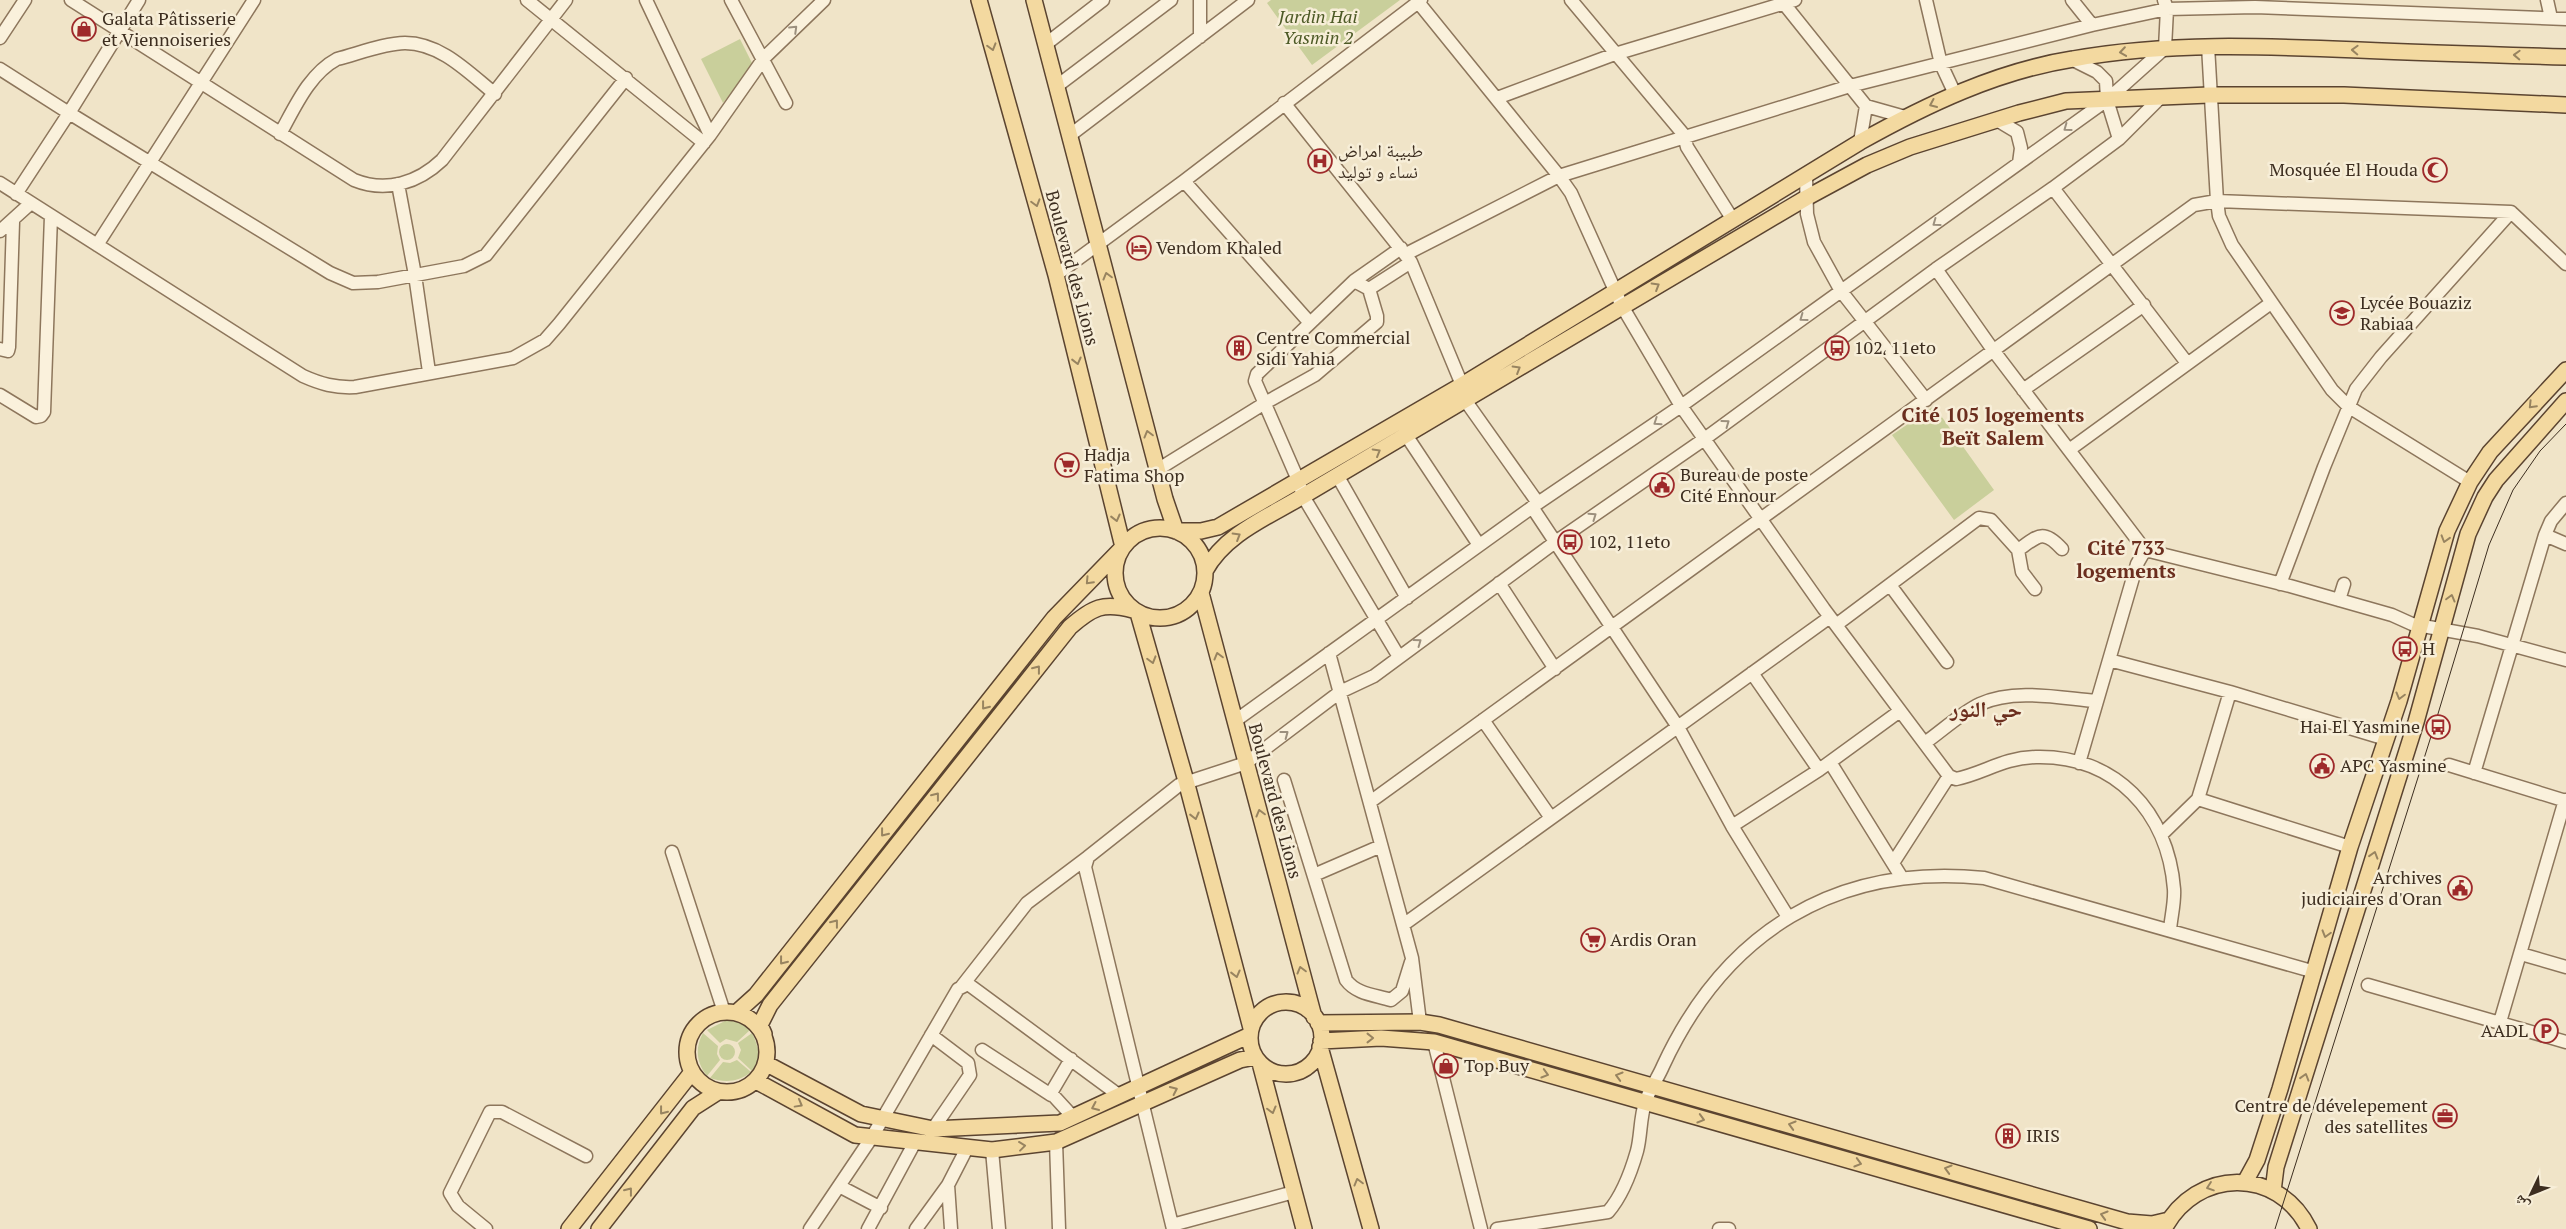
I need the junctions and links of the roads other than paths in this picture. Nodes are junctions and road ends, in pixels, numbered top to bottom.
1 (25, 0) edge
2 (71, 0) edge
3 (139, 0) edge
4 (254, 0) edge
5 (527, 0) edge
6 (566, 0) edge
7 (646, 0) edge
8 (731, 0) edge
9 (824, 0) edge
10 (979, 0) edge
11 (1034, 0) edge
12 (1103, 0) edge
13 (1171, 0) edge
14 (1200, 0) edge
15 (1248, 0) edge
16 (1571, 0) edge
17 (1926, 0) edge
18 (2072, 0) edge
19 (2547, 0) edge
20 (1420, 1) edge
21 (1787, 1) edge
22 (2255, 3) edge
23 (2166, 5) edge
24 (2380, 6) edge
25 (2551, 18) junction
26 (2566, 19) edge
27 (551, 20) junction
28 (2092, 26) junction
29 (120, 31) junction
30 (1200, 37) junction
31 (0, 38) edge
32 (1046, 44) junction
33 (2208, 46) junction
34 (2165, 48) junction
35 (1615, 54) junction
36 (2566, 57) edge
37 (764, 58) junction
38 (2071, 59) junction
39 (1941, 64) junction
40 (0, 69) edge
41 (626, 78) junction
42 (200, 82) junction
43 (1057, 86) junction
44 (1850, 86) junction
45 (495, 94) junction
46 (1955, 94) junction
47 (2210, 95) junction
48 (2161, 97) junction
49 (1497, 98) junction
50 (2107, 100) junction
51 (786, 103) dead end
52 (1284, 103) junction
53 (2566, 105) edge
54 (1866, 106) junction
55 (69, 113) junction
56 (1905, 116) junction
57 (1997, 120) junction
58 (280, 134) junction
59 (1684, 135) junction
60 (1069, 136) junction
61 (707, 139) junction
62 (2119, 139) junction
63 (1860, 142) junction
64 (149, 162) junction
65 (2019, 163) junction
66 (1559, 176) junction
67 (1806, 176) junction
68 (1184, 182) junction
69 (0, 184) edge
70 (398, 184) junction
71 (2053, 188) junction
72 (16, 194) junction
73 (1806, 198) junction
74 (2217, 201) junction
75 (31, 203) junction
76 (2511, 212) junction
77 (51, 216) junction
78 (1734, 220) junction
79 (13, 222) junction
80 (0, 231) edge
81 (97, 244) junction
82 (1098, 244) junction
83 (12, 254) junction
84 (1406, 255) junction
85 (0, 263) edge
86 (2112, 263) junction
87 (2566, 264) edge
88 (1936, 269) junction
89 (415, 275) junction
90 (1056, 275) junction
91 (1354, 281) junction
92 (1369, 289) junction
93 (1841, 291) junction
94 (1619, 299) junction
95 (2271, 303) junction
96 (2144, 305) junction
97 (1310, 323) junction
98 (1864, 323) junction
99 (0, 350) edge
100 (1993, 350) junction
101 (2187, 363) junction
102 (2566, 370) edge
103 (429, 372) junction
104 (1462, 385) junction
105 (2023, 390) junction
106 (0, 395) edge
107 (1465, 400) junction
108 (1926, 400) junction
109 (2566, 401) edge
110 (1265, 403) junction
111 (1681, 406) junction
112 (2349, 406) junction
113 (1406, 435) junction
114 (1703, 440) junction
115 (2069, 450) junction
116 (1158, 470) junction
117 (1337, 475) junction
118 (1298, 480) junction
119 (2470, 482) junction
120 (1303, 496) junction
121 (2566, 503) edge
122 (1535, 505) junction
123 (1761, 520) junction
124 (1176, 531) junction
125 (2545, 535) junction
126 (1554, 543) junction
127 (2566, 544) edge
128 (1479, 545) junction
129 (1123, 547) junction
130 (2062, 549) dead end
131 (2018, 550) junction
132 (2145, 550) junction
133 (1205, 571) junction
134 (1499, 583) junction
135 (2280, 584) junction
136 (2344, 584) dead end
137 (1890, 585) junction
138 (2035, 589) dead end
139 (1201, 593) junction
140 (1407, 598) junction
141 (2339, 600) junction
142 (1136, 612) junction
143 (1378, 619) junction
144 (1833, 621) junction
145 (2419, 626) junction
146 (1613, 627) junction
147 (2442, 631) junction
148 (2512, 645) junction
149 (1329, 653) junction
150 (1399, 656) junction
151 (2109, 660) junction
152 (2566, 660) edge
153 (1947, 662) dead end
154 (1555, 669) junction
155 (1752, 673) junction
156 (1340, 692) junction
157 (2230, 692) junction
158 (2095, 702) junction
159 (1900, 711) junction
160 (1483, 720) junction
161 (1235, 721) junction
162 (1678, 727) junction
163 (2386, 740) junction
164 (1926, 742) junction
165 (1830, 762) junction
166 (2079, 762) junction
167 (1246, 763) junction
168 (2449, 765) dead end
169 (1818, 770) junction
170 (2474, 772) junction
171 (1950, 776) junction
172 (1284, 780) dead end
173 (1186, 781) junction
174 (2198, 799) junction
175 (2566, 800) edge
176 (1370, 802) junction
177 (1551, 818) junction
178 (1732, 826) junction
179 (2162, 834) junction
180 (1380, 846) junction
181 (2350, 847) junction
182 (672, 852) dead end
183 (1088, 857) junction
184 (1893, 863) junction
185 (1314, 875) junction
186 (1902, 878) junction
187 (1788, 917) junction
188 (1403, 925) junction
189 (2170, 930) junction
190 (2521, 954) junction
191 (1412, 958) junction
192 (2566, 967) edge
193 (2315, 972) junction
194 (2368, 985) dead end
195 (962, 986) junction
196 (730, 1012) junction
197 (1316, 1020) junction
198 (1420, 1022) junction
199 (2500, 1022) junction
200 (1251, 1031) junction
201 (764, 1034) junction
202 (931, 1035) junction
203 (1434, 1042) junction
204 (2566, 1042) edge
205 (1321, 1044) junction
206 (982, 1050) dead end
207 (1071, 1059) junction
208 (1257, 1060) junction
209 (767, 1064) junction
210 (692, 1072) junction
211 (756, 1081) junction
212 (1654, 1086) junction
213 (1139, 1088) junction
214 (718, 1092) junction
215 (1051, 1095) junction
216 (1120, 1096) junction
217 (1645, 1103) junction
218 (1143, 1104) junction
219 (1072, 1117) junction
220 (882, 1118) junction
221 (933, 1129) junction
222 (872, 1137) junction
223 (915, 1142) junction
224 (1056, 1142) junction
225 (967, 1148) junction
226 (992, 1150) junction
227 (586, 1156) dead end
228 (2245, 1182) junction
229 (948, 1185) junction
230 (839, 1186) junction
231 (2273, 1191) junction
232 (1294, 1192) junction
233 (881, 1208) junction
234 (2166, 1225) edge
235 (2066, 1226) edge
236 (1172, 1227) edge
237 (486, 1229) edge
238 (569, 1229) edge
239 (600, 1229) edge
240 (810, 1229) edge
241 (868, 1229) edge
242 (916, 1229) edge
243 (951, 1229) edge
244 (999, 1229) edge
245 (1059, 1229) edge
246 (1304, 1229) edge
247 (1371, 1229) edge
248 (1481, 1229) edge
249 (1497, 1229) edge
250 (1719, 1229) edge
251 (1729, 1229) edge
252 (2089, 1229) edge
253 (2309, 1229) edge

1 - 31 street
2 - 29 street
3 - 29 street
4 - 42 street
5 - 27 street
6 - 27 street
7 - 61 street
8 - 37 street
37 -> 9 street
10 -> 90 main road, Boulevard des Lions
11 - 32 main road, Boulevard des Lions
12 - 32 street
13 - 43 street
14 - 30 street
15 - 30 street
16 - 35 street
17 - 39 street
18 - 28 street
19 - 25 street
20 - 49 street
20 - 52 street
21 - 35 street
21 - 44 street
22 - 23 street
22 - 24 street
23 - 28 street
23 - 34 street
24 - 25 street
25 - 26 street
27 - 41 street
27 - 45 street
28 - 39 street
29 - 42 street
29 - 55 street
30 - 60 street
32 - 43 main road, Boulevard des Lions
33 - 34 main road
36 -> 33 main road
33 - 47 street
34 -> 38 main road
34 - 50 street
35 - 49 street
35 - 59 street
37 - 51 street
37 - 61 street
38 - 46 main road
38 - 50 street
39 - 44 street
39 - 46 street
40 - 55 street
41 - 61 street
41 - 89 street
42 - 58 street
42 - 64 street
43 - 60 main road, Boulevard des Lions
44 - 54 street
44 - 59 street
45 - 58 street
45 - 70 street
46 -> 56 main road
47 - 48 main road
47 - 53 main road
47 - 74 street
48 - 50 main road
48 - 62 street
49 - 66 street
50 - 57 main road
50 - 62 street
50 -> 65 street
52 - 68 street
52 - 84 street
54 - 56 street
54 - 63 street
55 - 64 street
55 - 72 street
56 - 63 main road
57 - 65 street
57 - 73 main road
58 - 70 street
59 - 66 street
59 - 78 street
60 - 82 main road, Boulevard des Lions
61 - 103 street
62 - 71 street
63 - 67 main road
64 - 81 street
64 - 89 street
65 -> 93 street
66 - 84 street
66 - 94 street
67 - 73 street
67 - 78 main road
68 - 82 street
68 - 97 street
69 - 72 street
70 - 89 street
71 - 86 street
71 - 88 street
72 - 75 street
73 - 93 street
94 -> 73 main road
74 - 76 street
74 - 86 street
74 - 95 street
75 - 77 street
75 - 79 street
76 - 87 street
76 - 112 street
77 - 81 street
77 - 106 street
78 - 94 main road
79 - 80 street
79 - 83 street
81 - 103 street
82 - 90 street
116 -> 82 main road, Boulevard des Lions
83 - 85 street
83 - 99 street
84 - 91 street
84 - 92 street
84 - 104 street
86 - 96 street
86 - 100 street
88 - 98 street
88 - 100 street
89 - 103 street
90 -> 129 main road, Boulevard des Lions
91 - 92 street
91 - 97 street
92 - 110 street
93 - 98 street
93 -> 111 street
94 - 104 main road
107 -> 94 main road
94 - 111 street
95 - 101 street
95 - 112 street
96 - 101 street
96 - 105 street
97 - 110 street
98 - 108 street
114 -> 98 street
100 - 105 street
100 - 108 street
101 - 115 street
102 -> 119 main road
104 - 118 main road
105 - 115 street
107 - 113 main road
107 - 122 street
108 - 123 street
147 -> 109 main road
110 - 116 street
110 - 118 street
111 - 114 street
111 -> 122 street
112 - 119 street
112 - 135 street
117 -> 113 main road
113 - 128 street
114 - 123 street
126 -> 114 street
115 - 132 street
116 - 124 main road, Boulevard des Lions
117 - 120 main road
117 - 140 street
118 - 120 street
118 - 124 main road
119 -> 145 main road
133 -> 120 main road
120 - 143 street
121 - 125 street
122 - 126 street
122 - 128 street
123 - 144 street
123 - 146 street
124 - 129 main road
124 - 133 main road
125 - 127 street
125 - 148 street
126 - 134 street
126 - 146 street
128 - 140 street
129 - 142 main road
129 -> 196 main road
130 - 131 street
131 - 137 street
131 - 138 street
132 - 135 street
132 - 151 street
133 - 139 main road
150 -> 134 street
134 - 154 street
135 - 141 street
136 - 141 street
137 - 144 street
137 - 153 street
139 - 142 main road
161 -> 139 main road, Boulevard des Lions
140 - 143 street
141 - 145 street
142 -> 173 main road
201 -> 142 main road
143 - 149 street
143 - 150 street
144 - 155 street
144 - 159 street
145 - 147 street
145 -> 163 main road
146 - 154 street
146 - 162 street
147 - 148 street
231 -> 147 main road
148 - 152 street
148 - 170 street
149 - 156 street
149 - 161 street
150 - 156 street
151 - 157 street
151 - 158 street
154 - 160 street
155 - 162 street
155 - 169 street
167 -> 156 street
156 - 176 street
157 - 163 street
157 - 174 street
158 - 164 street
158 - 166 street
159 - 164 street
159 - 165 street
160 - 176 street
160 - 177 street
161 - 167 main road, Boulevard des Lions
162 - 177 street
162 - 178 street
163 - 181 main road
164 - 171 street
165 - 169 street
165 - 184 street
166 - 171 street
166 - 179 street
167 - 173 street
197 -> 167 main road, Boulevard des Lions
168 - 170 street
169 - 178 street
170 - 175 street
171 - 184 street
172 - 185 street
173 - 183 street
173 -> 200 main road
174 - 179 street
174 - 181 street
175 - 190 street
176 - 180 street
177 - 188 street
178 - 187 street
179 - 189 street
180 - 185 street
180 - 188 street
181 -> 193 main road
182 - 196 street
183 - 195 street
183 - 213 street
184 - 186 street
185 - 191 street
186 - 187 street
186 - 189 street
187 - 212 street
188 - 191 street
189 - 193 street
190 - 192 street
190 - 199 street
191 - 198 street
193 - 228 main road
194 - 199 street
195 - 202 street
195 - 207 street
196 - 201 main road
196 - 210 main road
197 - 198 main road
197 - 200 main road
197 - 205 main road
212 -> 198 main road
199 - 204 street
200 - 208 main road
200 - 213 main road
201 - 209 main road
202 - 220 street
202 - 221 street
205 -> 203 main road
203 -> 217 main road
203 - 248 street
205 - 208 main road
247 -> 205 main road
206 - 215 street
207 - 215 street
207 - 216 street
218 -> 208 main road
208 -> 232 main road
209 - 211 main road
209 - 220 main road
210 - 214 main road
210 -> 238 main road
211 - 214 main road
211 -> 222 main road
212 - 217 street
234 -> 212 main road
213 - 216 main road
213 - 218 street
239 -> 214 main road
215 - 219 street
216 -> 219 main road
217 -> 235 main road
217 - 249 street
218 - 224 main road
218 - 236 street
219 - 221 main road
220 - 221 main road
220 - 222 street
222 - 223 main road
222 - 230 street
223 - 225 main road
223 - 233 street
226 -> 224 main road
224 - 245 street
225 - 226 main road
225 - 229 street
226 - 244 street
227 - 237 street
228 - 231 main road
228 -> 234 main road
229 - 242 street
229 - 243 street
230 - 233 street
230 - 240 street
231 - 253 main road
232 - 236 street
232 - 246 main road
233 - 241 street
235 - 252 main road
250 - 251 street

